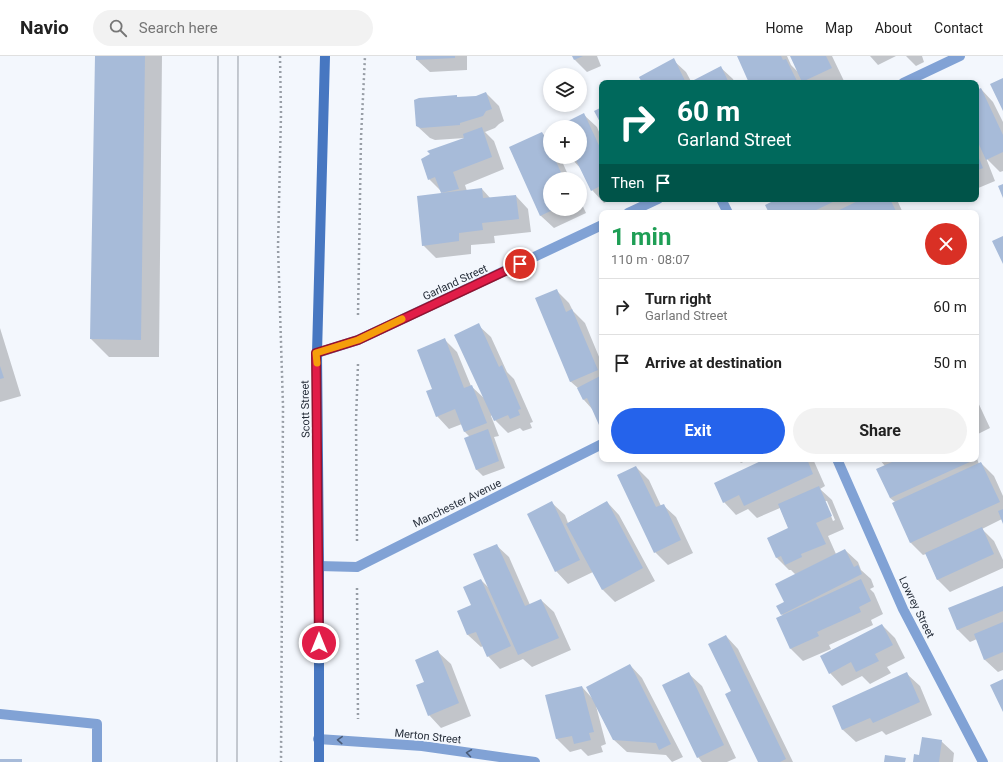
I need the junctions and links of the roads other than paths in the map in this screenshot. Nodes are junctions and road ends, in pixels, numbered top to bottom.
1 (325, 56) edge
2 (960, 56) edge
3 (909, 80) edge
4 (652, 202) edge
5 (634, 210) edge
6 (599, 227) edge
7 (316, 353) junction
8 (599, 446) edge
9 (838, 462) edge
10 (319, 566) junction
11 (0, 714) edge
12 (318, 739) junction
13 (97, 762) edge
14 (319, 762) edge
15 (535, 762) edge
16 (983, 762) edge

1 - 7 main road, Scott Street
2 - 3 street
4 - 5 street
6 - 7 street, Garland Street
7 - 10 main road, Scott Street
8 - 10 street, Manchester Avenue
9 - 16 street, Lowrey Street
10 - 12 main road, Scott Street
11 - 13 street
12 - 14 main road, Scott Street
15 -> 12 street, Merton Street

